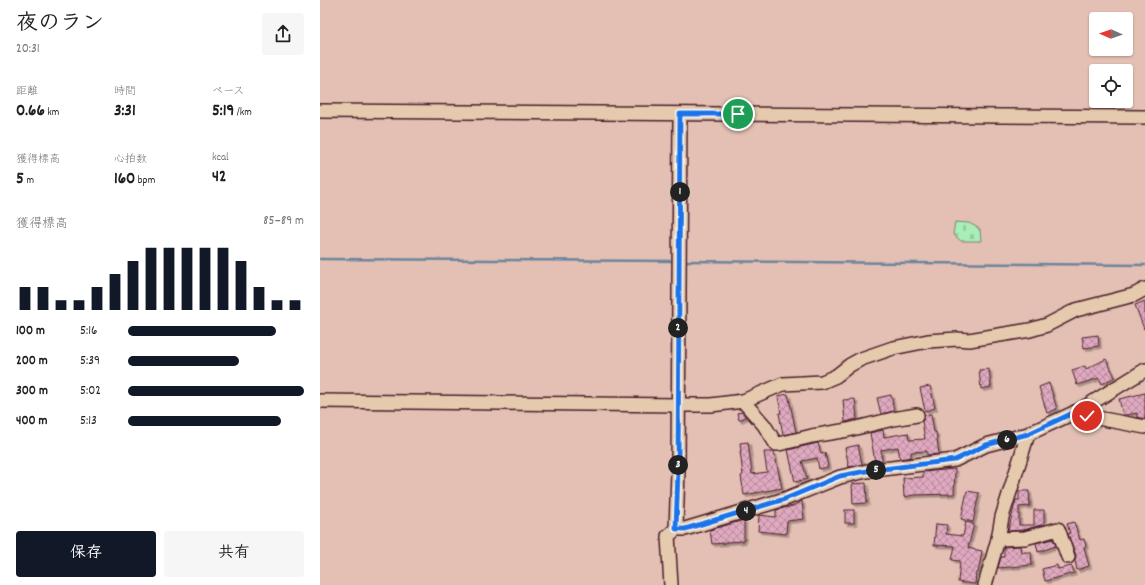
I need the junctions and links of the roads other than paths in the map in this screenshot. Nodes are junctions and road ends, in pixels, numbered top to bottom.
1 (320, 111) edge
2 (680, 114) junction
3 (1145, 117) edge
4 (1145, 289) edge
5 (1145, 370) edge
6 (320, 401) edge
7 (744, 401) junction
8 (678, 405) junction
9 (1075, 412) junction
10 (917, 415) dead end
11 (1145, 427) edge
12 (1028, 434) junction
13 (676, 529) junction
14 (998, 539) junction
15 (1068, 557) dead end
16 (671, 585) edge
17 (985, 585) edge

1 - 2 street
2 - 3 street
2 - 8 street
4 - 7 street
5 - 9 street
6 - 8 street
7 - 8 street
7 - 10 street
8 - 13 street
9 - 11 street
9 - 12 street
12 - 13 street
12 - 14 street
13 - 16 street
14 - 15 street
14 - 17 street

